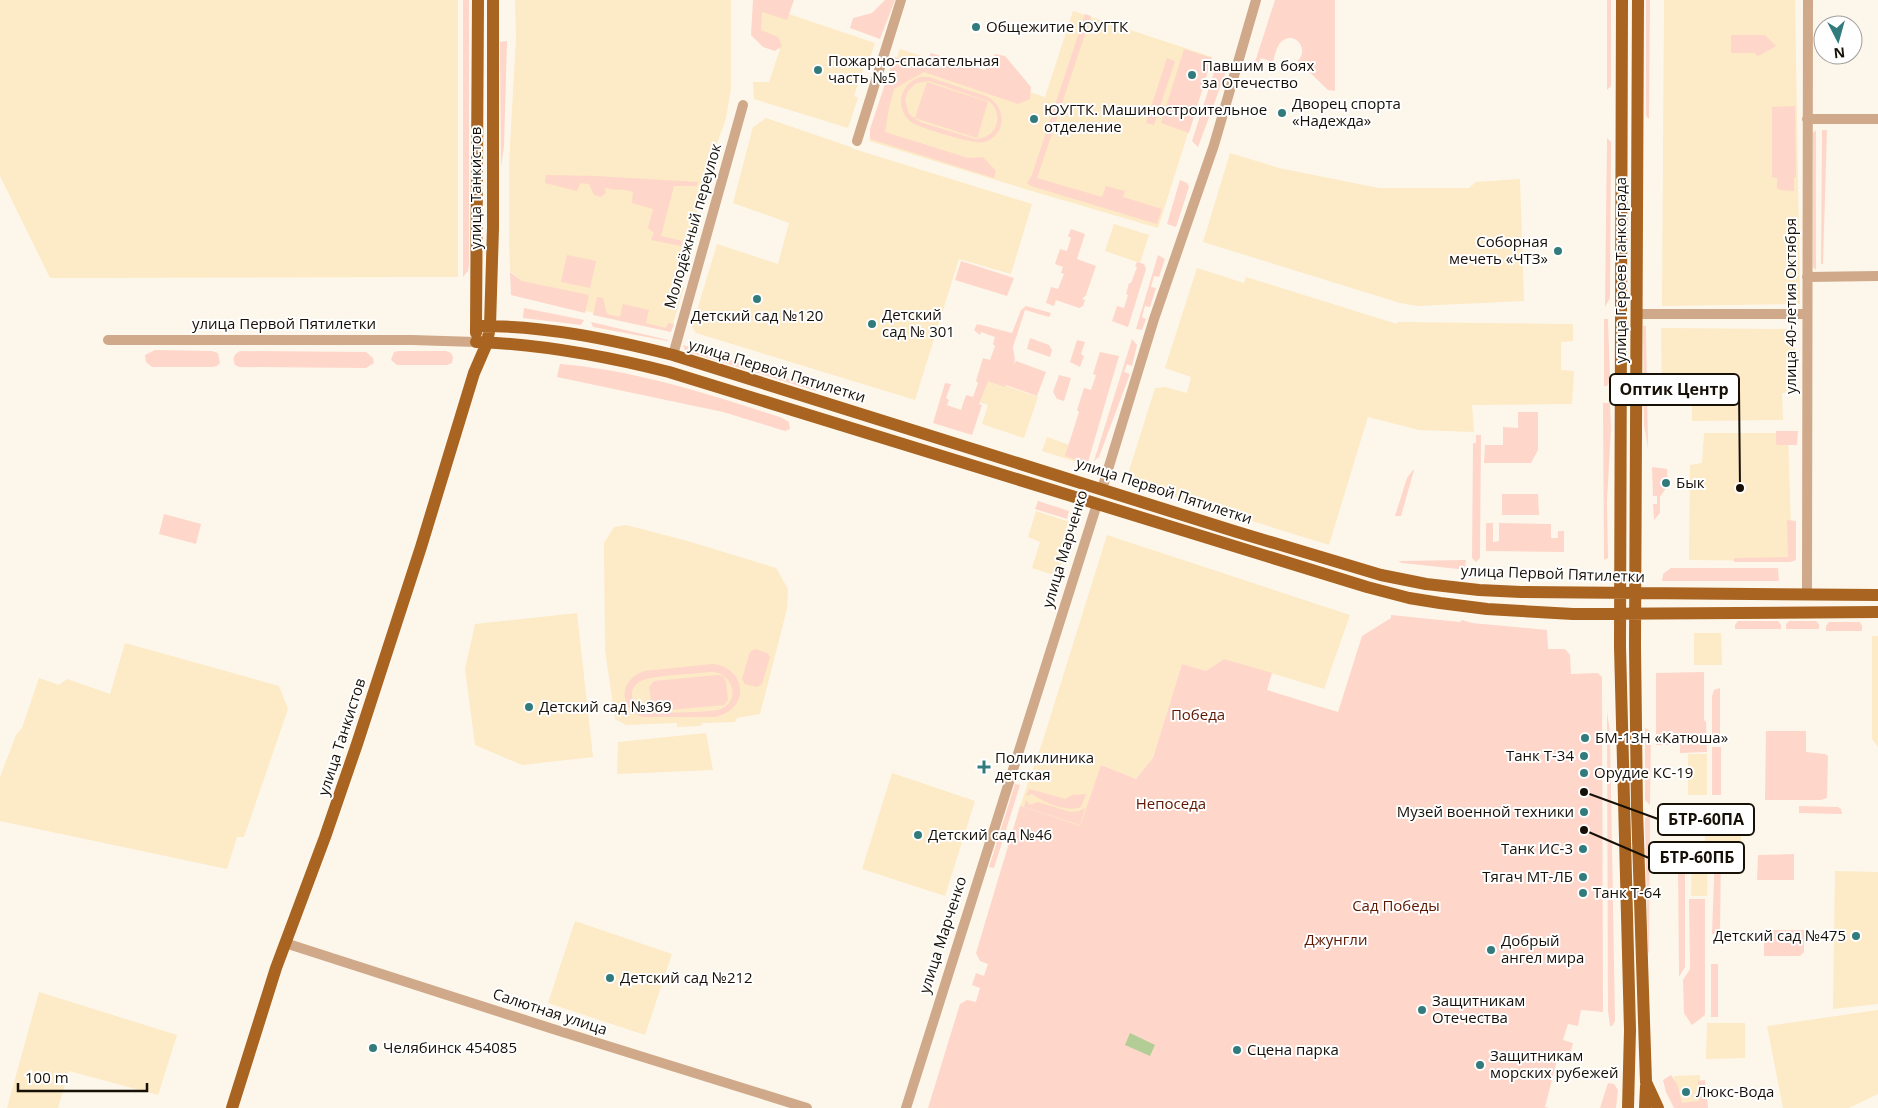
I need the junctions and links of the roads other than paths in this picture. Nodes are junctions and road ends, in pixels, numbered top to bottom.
1 (478, 0) edge
2 (493, 0) edge
3 (901, 0) edge
4 (1256, 0) edge
5 (1622, 0) edge
6 (1638, 0) edge
7 (1808, 0) edge
8 (743, 105) dead end
9 (1808, 119) junction
10 (1878, 119) edge
11 (857, 141) dead end
12 (1807, 276) junction
13 (1878, 276) edge
14 (1621, 314) junction
15 (1637, 314) junction
16 (1807, 314) junction
17 (476, 326) junction
18 (490, 326) junction
19 (108, 340) dead end
20 (460, 341) junction
21 (481, 343) junction
22 (673, 355) junction
23 (1102, 488) junction
24 (1097, 504) junction
25 (1620, 594) junction
26 (1636, 594) junction
27 (1807, 594) junction
28 (1878, 595) edge
29 (1807, 612) junction
30 (1878, 612) edge
31 (1636, 613) junction
32 (1620, 614) junction
33 (285, 943) junction
34 (1629, 1074) junction
35 (1646, 1082) junction
36 (232, 1108) edge
37 (807, 1108) edge
38 (906, 1108) edge
39 (1628, 1108) edge
40 (1645, 1108) edge
41 (1658, 1108) edge

1 - 17 main road, улица Танкистов
2 - 18 main road, улица Танкистов
3 - 11 street
4 - 23 street, улица Марченко
5 - 14 main road, улица Героев Танкограда
6 - 15 main road, улица Героев Танкограда
7 - 9 street, улица 40-летия Октября
8 - 22 street, Молодёжный переулок
9 - 10 street
9 - 12 street, улица 40-летия Октября
12 - 13 street
12 - 16 street, улица 40-летия Октября
14 - 15 main road
14 - 25 main road, улица Героев Танкограда
15 - 16 street
15 - 26 main road, улица Героев Танкограда
16 - 27 street, улица 40-летия Октября
17 - 18 main road, улица Первой Пятилетки
17 - 20 street
17 - 21 main road, улица Танкистов
18 - 21 main road, улица Танкистов
18 - 22 main road, улица Первой Пятилетки
19 - 20 street, улица Первой Пятилетки
20 - 21 street, улица Первой Пятилетки
21 - 24 main road, улица Первой Пятилетки
21 - 33 main road, улица Танкистов
22 - 23 main road, улица Первой Пятилетки
23 - 24 main road, улица Марченко
23 - 25 main road, улица Первой Пятилетки
24 - 32 main road, улица Первой Пятилетки
24 - 38 street, улица Марченко
25 - 26 main road, улица Первой Пятилетки
25 - 32 main road, улица Героев Танкограда
26 - 27 main road, улица Первой Пятилетки
26 - 31 main road, улица Героев Танкограда
27 - 28 main road, улица Первой Пятилетки
27 - 29 main road, улица 40-летия Октября
29 - 30 main road, улица Первой Пятилетки
29 - 31 main road, улица Первой Пятилетки
31 - 32 main road, улица Первой Пятилетки
31 - 35 main road, улица Героев Танкограда
32 - 34 main road, улица Героев Танкограда
33 - 36 main road, улица Танкистов
33 - 37 street, Салютная улица
34 - 35 main road
34 - 39 main road, улица Героев Танкограда
35 - 40 main road
35 - 41 main road, улица Героев Танкограда

